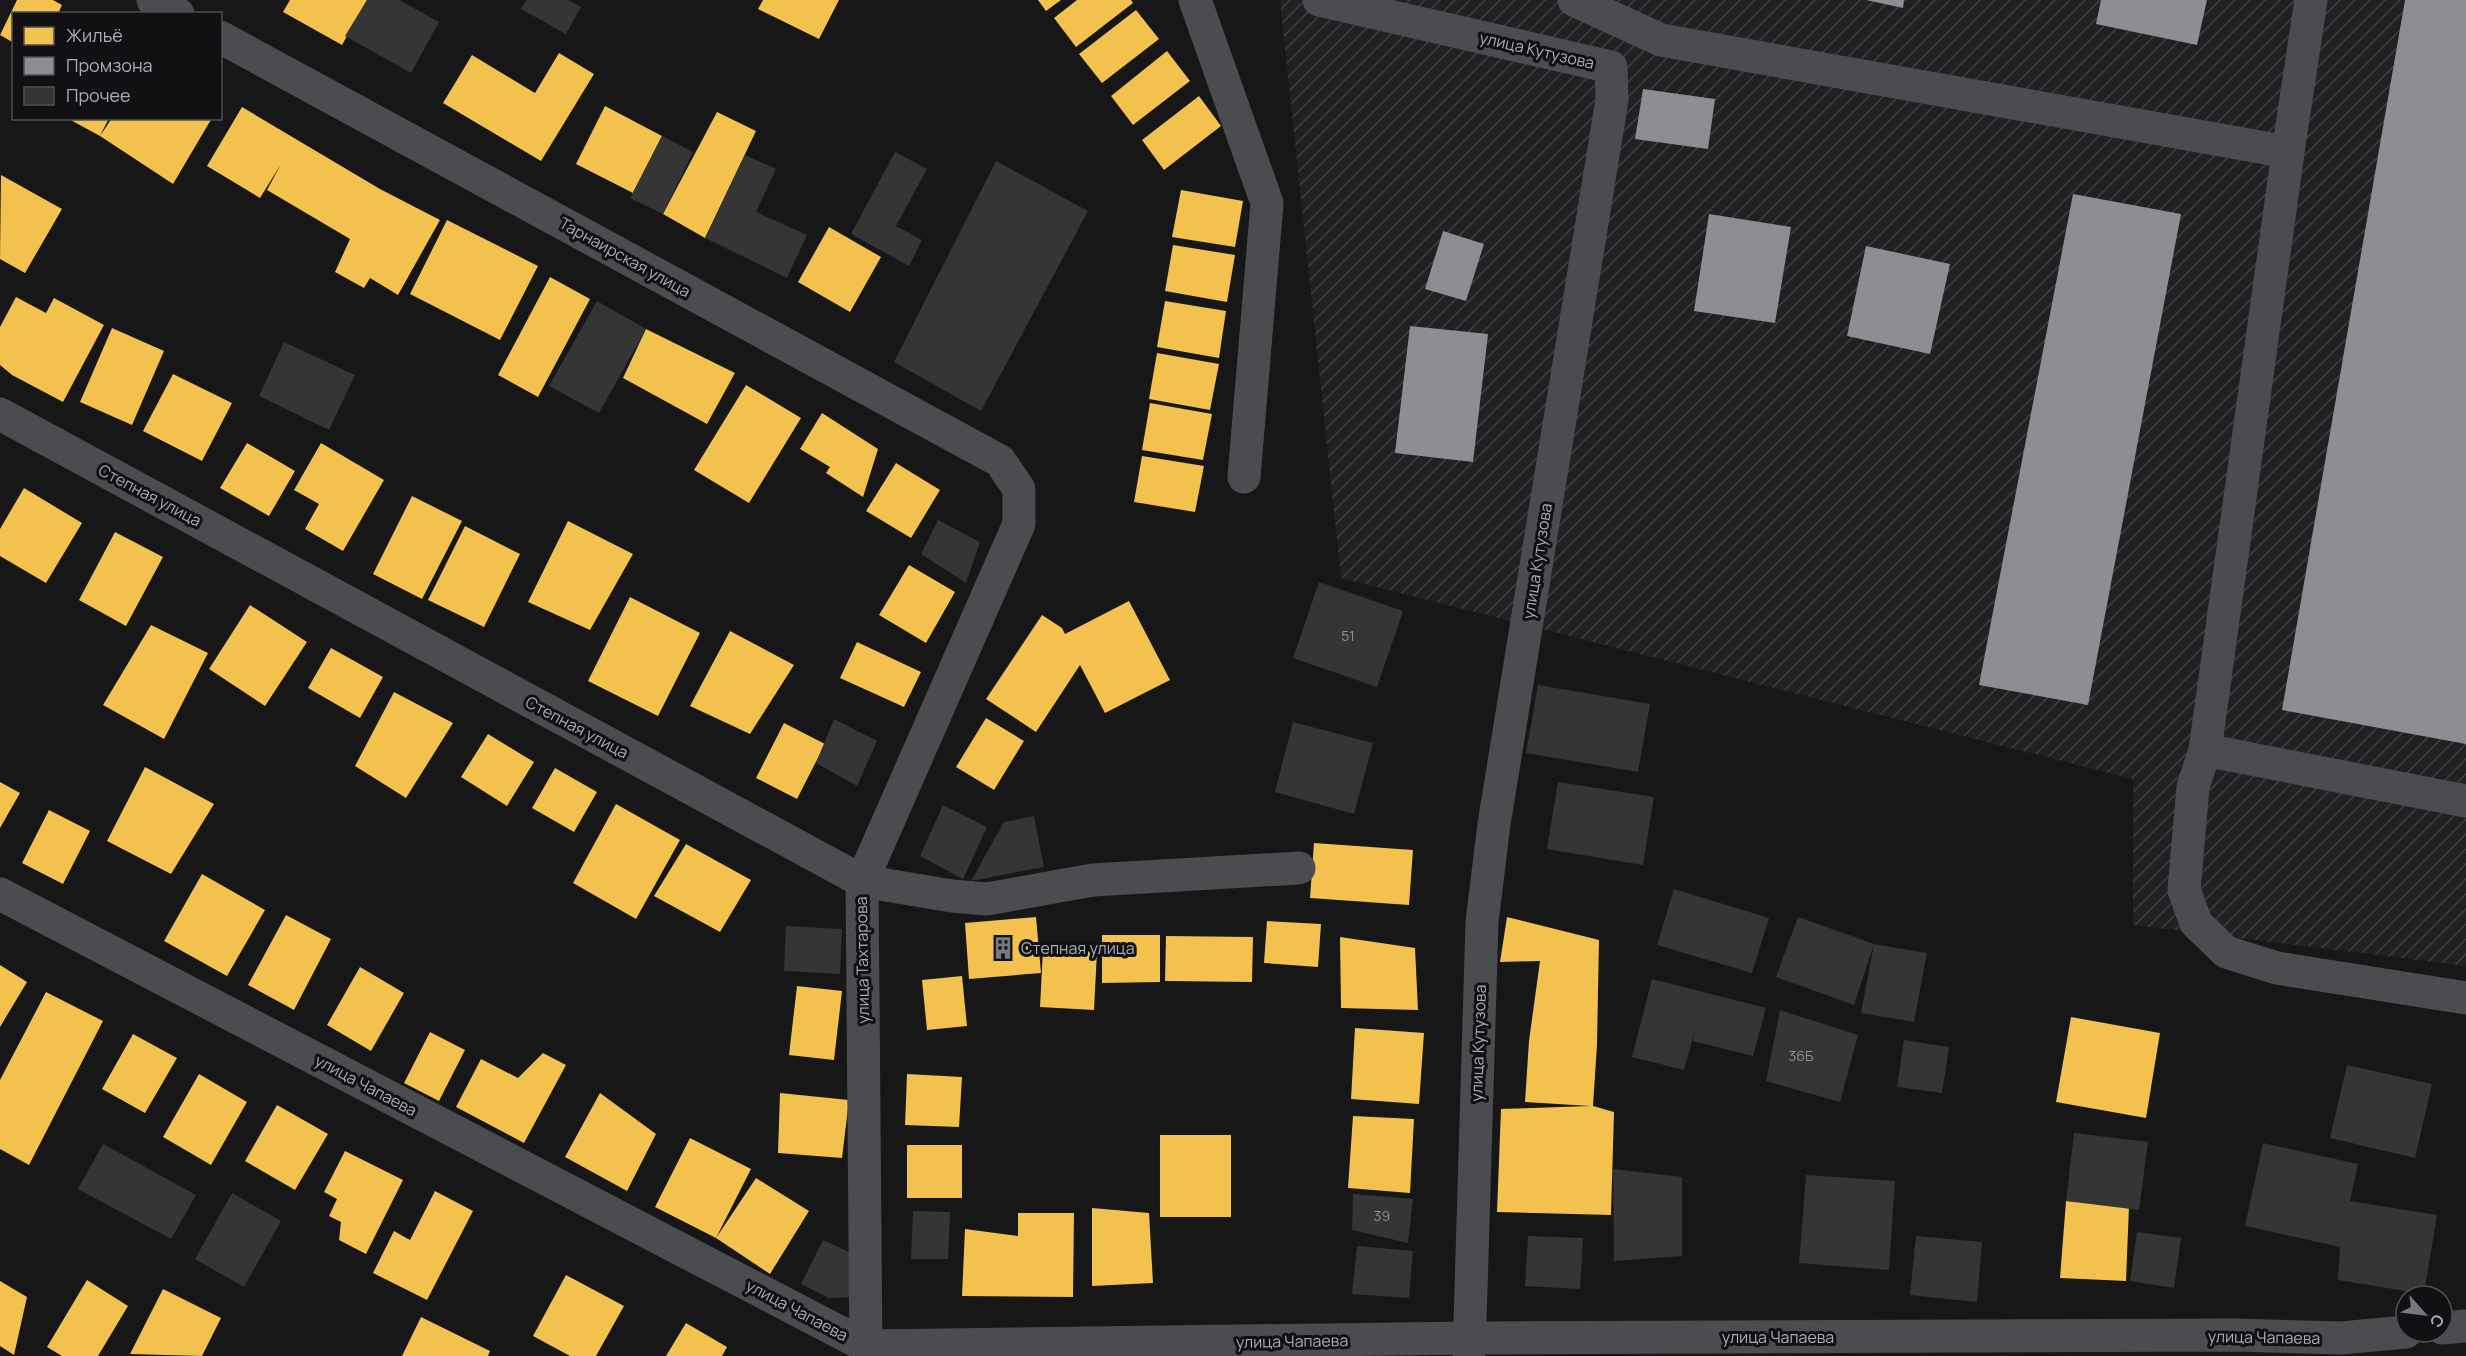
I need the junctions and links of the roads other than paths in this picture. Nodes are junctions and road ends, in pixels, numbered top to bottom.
1 (153, 0) edge
2 (1195, 0) edge
3 (1319, 0) edge
4 (1574, 0) edge
5 (2311, 0) edge
6 (174, 12) edge
7 (222, 38) edge
8 (2288, 152) junction
9 (0, 414) edge
10 (1244, 477) dead end
11 (1019, 489) joint
12 (2205, 750) junction
13 (2466, 801) edge
14 (1299, 868) dead end
15 (862, 881) junction
16 (0, 894) edge
17 (2466, 998) edge
18 (2394, 1333) edge
19 (2235, 1346) edge
20 (1469, 1347) edge
21 (866, 1351) edge

1 - 6 street
2 - 10 street
3 - 20 street, улица Кутузова
4 - 8 street
5 - 8 street
7 - 11 street, Тарнаирская улица
8 - 12 street
9 - 15 street, Степная улица
11 - 15 street, улица Тахтарова
12 - 13 street
12 - 17 street
14 - 15 street, Степная улица
15 - 21 street, улица Тахтарова
16 - 21 street, улица Чапаева
18 - 19 street, улица Чапаева
19 - 20 street, улица Чапаева
20 - 21 street, улица Чапаева

